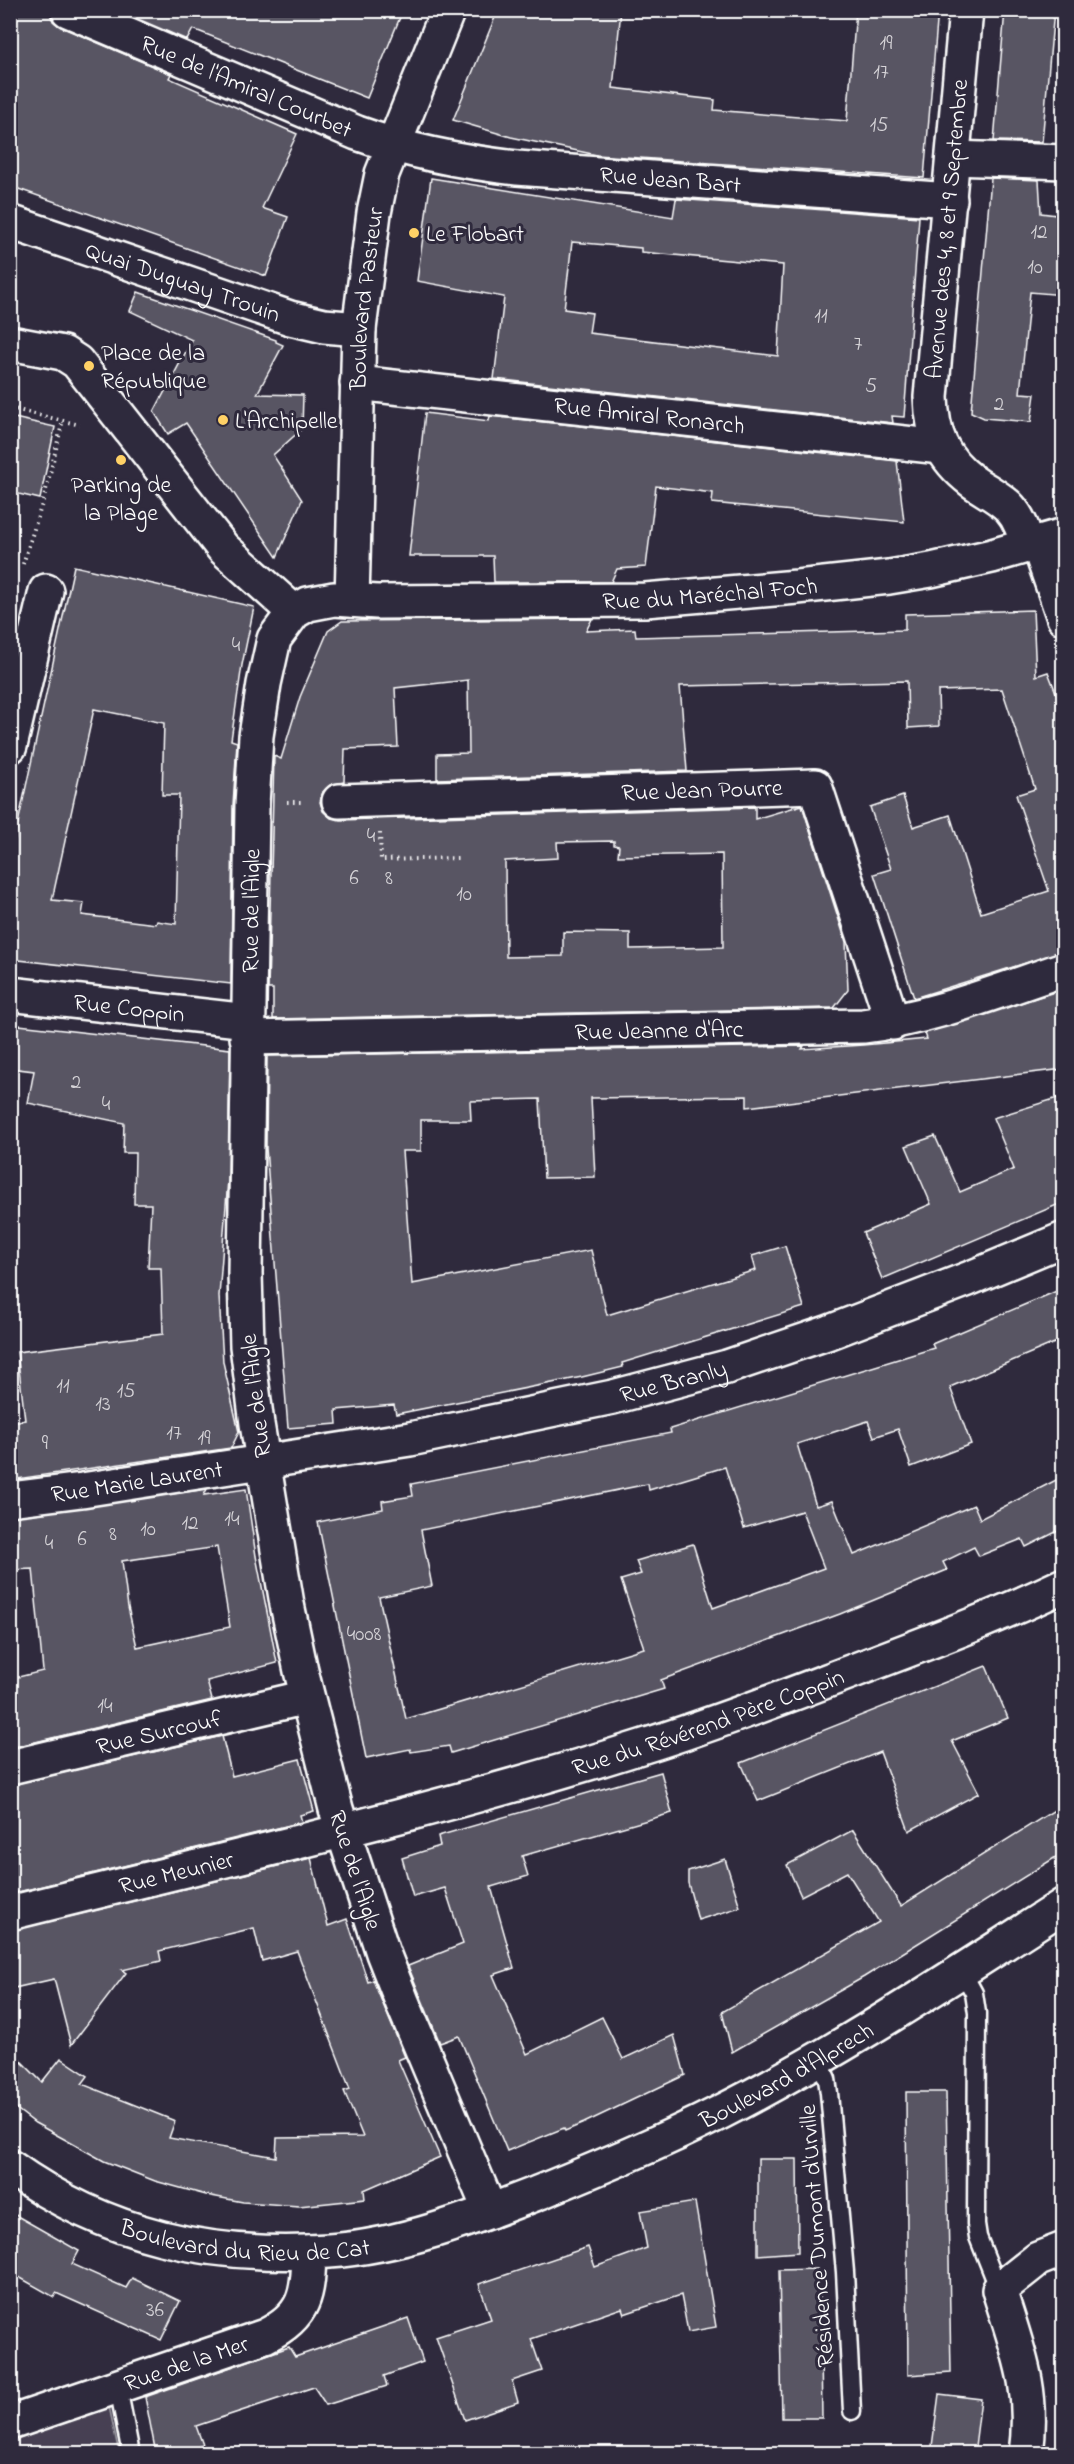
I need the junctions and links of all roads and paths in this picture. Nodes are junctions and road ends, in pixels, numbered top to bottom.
1 (68, 10) edge
2 (448, 10) edge
3 (966, 10) edge
4 (392, 146) junction
5 (953, 158) junction
6 (1064, 162) edge
7 (950, 200) junction
8 (10, 222) edge
9 (359, 329) junction
10 (10, 343) edge
11 (357, 382) junction
12 (10, 408) edge
13 (63, 420) junction
14 (88, 428) dead end
15 (941, 447) junction
16 (38, 512) dead end
17 (1043, 541) edge
18 (46, 591) dead end
19 (352, 600) junction
20 (294, 612) junction
21 (1064, 618) edge
22 (10, 746) edge
23 (380, 800) junction
24 (339, 801) dead end
25 (458, 858) dead end
26 (1064, 969) edge
27 (10, 994) edge
28 (893, 1023) junction
29 (247, 1029) junction
30 (1064, 1239) edge
31 (263, 1461) junction
32 (10, 1499) edge
33 (1064, 1585) edge
34 (307, 1697) junction
35 (10, 1767) edge
36 (342, 1830) junction
37 (1064, 1905) edge
38 (10, 1913) edge
39 (962, 1971) junction
40 (818, 2058) junction
41 (10, 2167) edge
42 (490, 2211) junction
43 (1064, 2249) edge
44 (309, 2252) junction
45 (999, 2290) junction
46 (118, 2387) junction
47 (852, 2412) dead end
48 (10, 2424) edge
49 (131, 2454) edge
50 (1026, 2454) edge

1 - 4 street, Rue de l'Amiral Courbet
2 - 4 street, Boulevard Pasteur
3 - 5 street, Avenue des 4, 8 et 9 Septembre
4 - 7 street, Rue Jean Bart
4 - 9 street, Boulevard Pasteur
5 - 6 street
5 - 7 street, Avenue des 4, 8 et 9 Septembre
7 - 15 street, Avenue des 4, 8 et 9 Septembre
8 - 9 street, Quai Duguay Trouin
9 - 11 street, Boulevard Pasteur
10 - 20 street
11 - 15 street, Rue Amiral Ronarch
11 - 19 street, Boulevard Pasteur
12 - 13 path
13 - 14 path
13 - 16 path
15 - 17 street
17 - 19 street, Rue du Maréchal Foch
17 - 21 street
18 - 22 street
19 - 20 street
20 - 29 street, Rue de l'Aigle
23 - 24 street, Rue Jean Pourre
23 - 25 path
23 - 28 street, Rue Jean Pourre
26 - 28 street, Rue Jeanne d'Arc
27 - 29 street, Rue Coppin
28 - 29 street, Rue Jeanne d'Arc
29 - 31 street, Rue de l'Aigle
30 - 31 street, Rue Branly
31 - 32 street, Rue Marie Laurent
31 - 34 street, Rue de l'Aigle
33 - 36 street, Rue du Révérend Père Coppin
34 - 35 street, Rue Surcouf
34 - 36 street, Rue de l'Aigle
36 - 38 street, Rue Meunier
36 - 42 street, Rue de l'Aigle
37 - 39 street, Boulevard d'Alprech
39 - 40 street, Boulevard d'Alprech
39 - 45 lane
40 - 42 street, Boulevard d'Alprech
40 - 47 lane, Résidence Dumont d'Urville
41 - 44 street, Boulevard du Rieu de Cat
42 - 44 street, Boulevard du Rieu de Cat
43 - 45 street
44 - 46 street, Rue de la Mer
45 - 50 street
46 - 48 street, Rue de la Mer
46 - 49 lane

